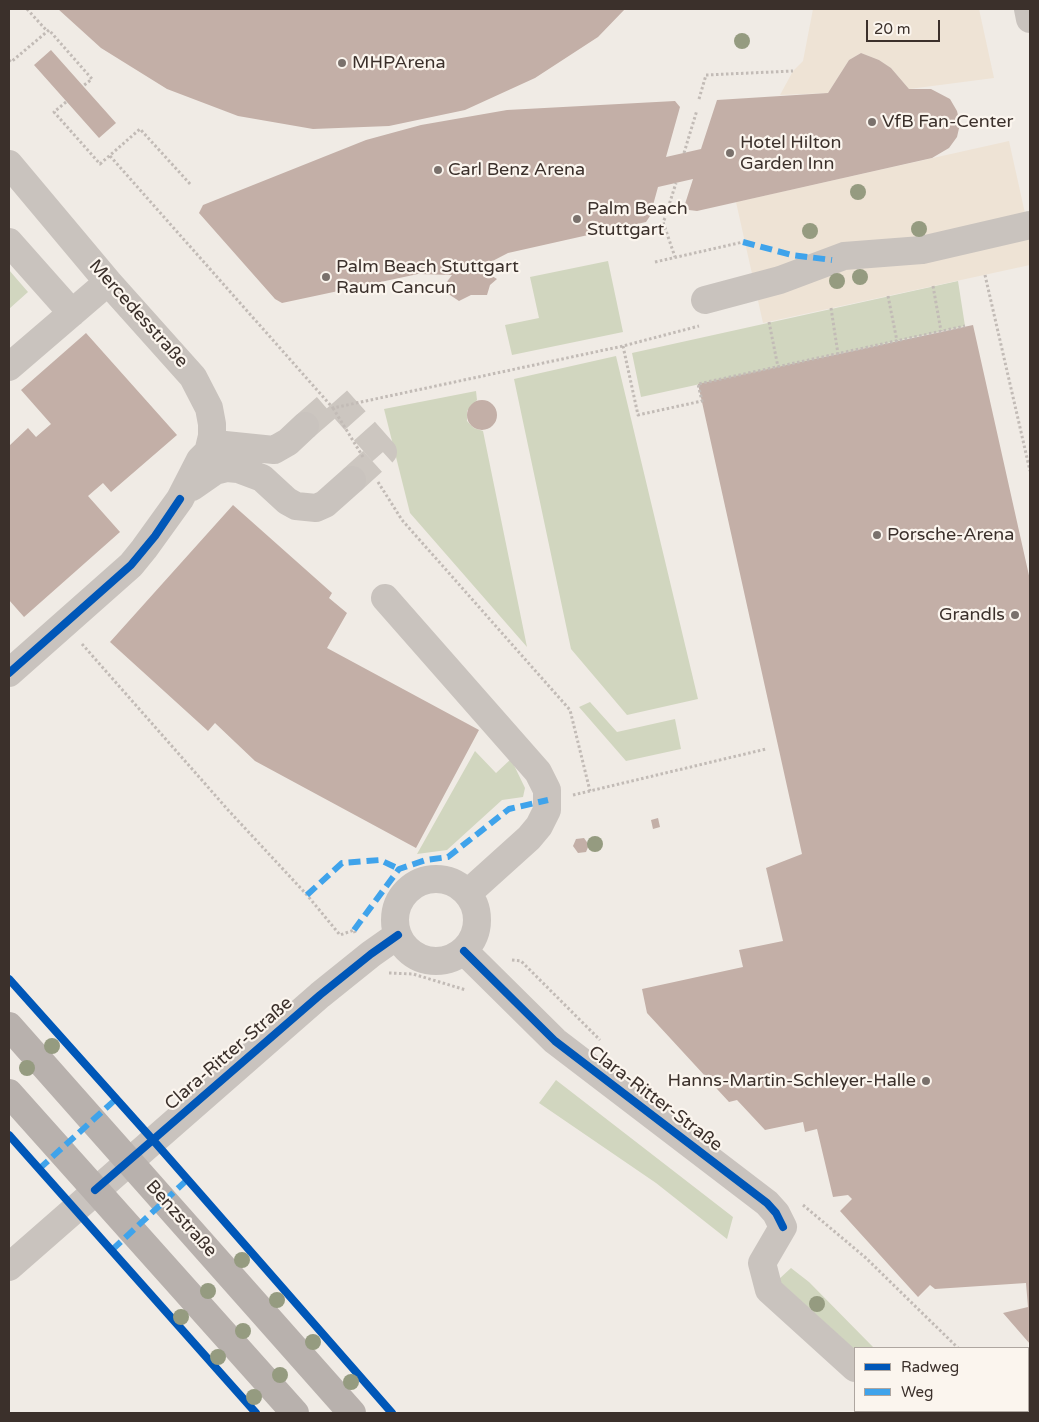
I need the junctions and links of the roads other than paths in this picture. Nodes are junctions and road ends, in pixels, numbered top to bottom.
1 (1028, 9) edge
2 (1030, 19) edge
3 (9, 164) edge
4 (1030, 224) edge
5 (9, 242) edge
6 (108, 282) junction
7 (705, 300) dead end
8 (72, 313) junction
9 (9, 367) edge
10 (305, 426) tunnel mouth
11 (209, 451) junction
12 (352, 480) tunnel mouth
13 (188, 491) junction
14 (385, 598) dead end
15 (9, 673) edge
16 (468, 893) junction
17 (398, 935) junction
18 (464, 951) junction
19 (9, 1026) edge
20 (9, 1093) edge
21 (129, 1161) junction
22 (95, 1190) junction
23 (9, 1268) edge
24 (854, 1367) edge
25 (294, 1413) edge
26 (352, 1413) edge

1 - 2 street
3 - 6 street, Mercedesstraße
4 - 7 street
5 - 8 street
6 - 8 street
6 - 11 street, Mercedesstraße
8 - 9 street
10 - 11 street
11 - 13 street
12 - 13 street
13 - 15 street
14 - 16 street
16 - 17 street
16 - 18 street
17 - 18 street
17 - 21 street, Clara-Ritter-Straße
18 - 24 street, Clara-Ritter-Straße
19 - 21 main road, Benzstraße
20 - 22 main road
21 - 22 street, Clara-Ritter-Straße
21 - 26 main road, Benzstraße
22 - 23 street, Clara-Ritter-Straße
22 - 25 main road

